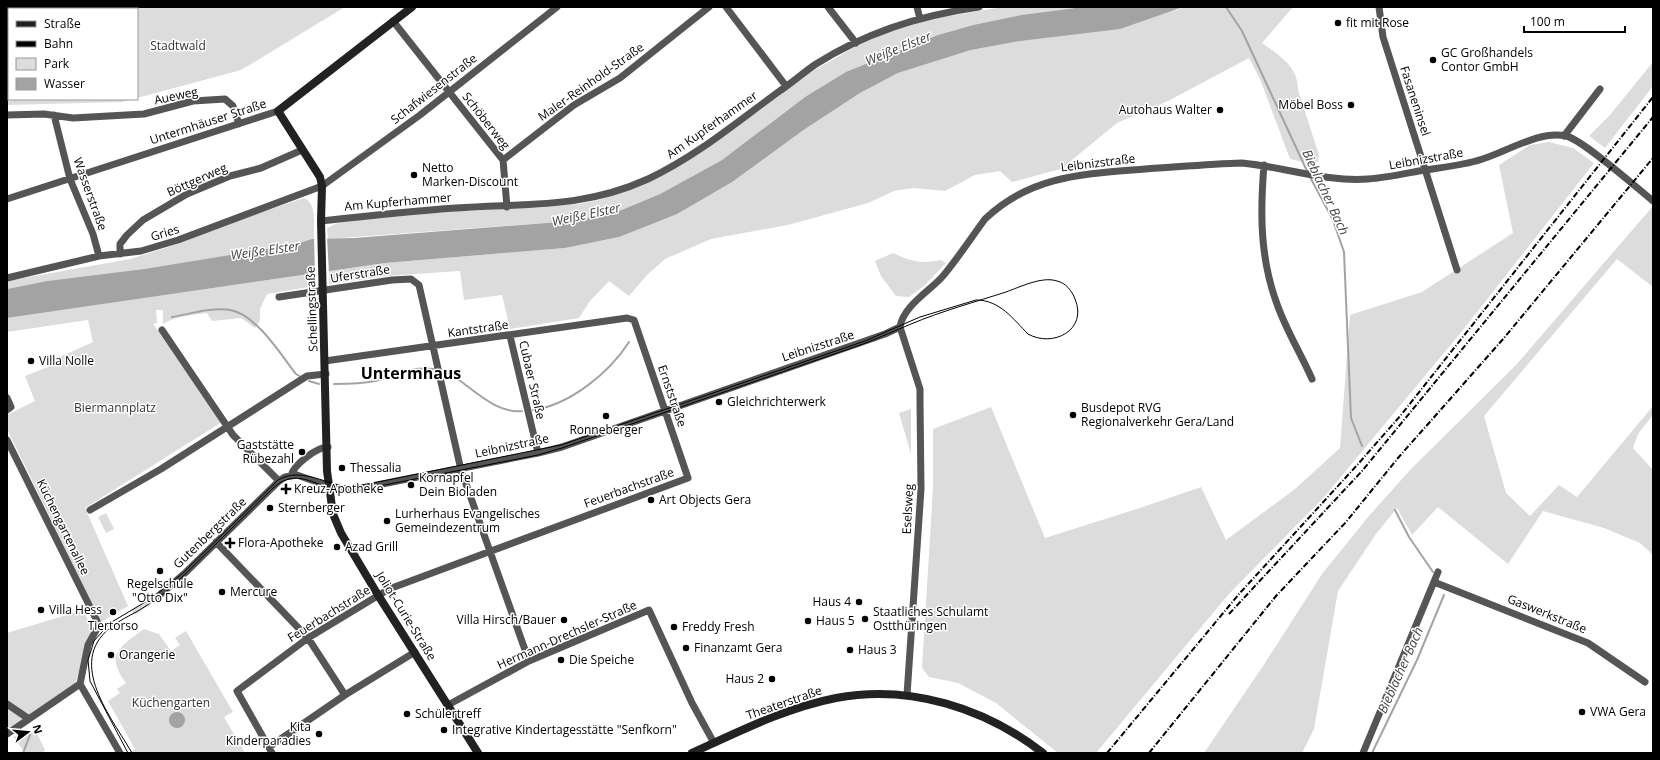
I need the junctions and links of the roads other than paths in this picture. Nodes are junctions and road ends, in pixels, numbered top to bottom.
1 (412, 7) edge
2 (556, 7) edge
3 (710, 7) edge
4 (726, 7) edge
5 (828, 7) edge
6 (917, 7) edge
7 (979, 7) edge
8 (1379, 7) edge
9 (920, 19) junction
10 (393, 21) junction
11 (856, 43) junction
12 (786, 86) junction
13 (1600, 90) dead end
14 (449, 91) junction
15 (278, 111) junction
16 (7, 115) edge
17 (54, 115) junction
18 (239, 124) junction
19 (1564, 136) junction
20 (302, 150) junction
21 (503, 160) junction
22 (1264, 165) junction
23 (1425, 170) junction
24 (70, 179) junction
25 (322, 186) junction
26 (7, 199) edge
27 (1653, 201) edge
28 (507, 207) junction
29 (321, 224) junction
30 (120, 254) junction
31 (99, 256) junction
32 (1457, 270) dead end
33 (7, 278) edge
34 (323, 288) junction
35 (279, 297) dead end
36 (634, 320) joint
37 (900, 327) junction
38 (162, 330) dead end
39 (510, 336) junction
40 (432, 346) junction
41 (325, 362) junction
42 (326, 374) junction
43 (1312, 379) dead end
44 (7, 398) edge
45 (7, 410) edge
46 (666, 411) junction
47 (227, 426) junction
48 (7, 440) edge
49 (328, 447) junction
50 (538, 453) junction
51 (460, 468) junction
52 (291, 476) junction
53 (688, 478) joint
54 (279, 481) junction
55 (328, 486) junction
56 (90, 510) dead end
57 (216, 542) junction
58 (490, 551) junction
59 (1438, 572) dead end
60 (1434, 582) junction
61 (378, 595) junction
62 (155, 599) dead end
63 (308, 638) junction
64 (415, 652) junction
65 (529, 662) junction
66 (1644, 682) dead end
67 (80, 684) junction
68 (345, 694) junction
69 (907, 695) junction
70 (7, 704) edge
71 (448, 705) junction
72 (29, 719) junction
73 (7, 734) edge
74 (714, 743) junction
75 (271, 750) edge
76 (120, 753) edge
77 (478, 753) edge
78 (692, 753) edge
79 (1043, 753) edge
80 (1363, 753) edge

1 - 10 main road, Untermhäuser Straße
2 - 14 street, Schafwiesenstraße
3 - 21 street, Maler-Reinhold-Straße
4 - 12 street
5 - 11 street
6 - 9 street
7 - 9 street, Am Kupferhammer
8 - 23 street, Fasaneninsel
9 - 11 street, Am Kupferhammer
10 - 14 street, Schöberweg
10 - 15 main road, Untermhäuser Straße
11 - 12 street, Am Kupferhammer
12 - 28 street, Am Kupferhammer
13 - 19 street
14 - 21 street, Schöberweg
14 - 25 street, Schafwiesenstraße
15 - 18 street, Untermhäuser Straße
15 - 20 main road, Schellingstraße
16 - 17 street, Aueweg
17 - 18 street, Aueweg
17 - 24 street, Wasserstraße
18 - 24 street, Untermhäuser Straße
19 - 23 street, Leibnizstraße
19 - 27 street
20 - 25 main road, Schellingstraße
20 - 30 street, Böttgerweg
21 - 28 street, Schöberweg
22 - 23 street, Leibnizstraße
22 - 37 street, Leibnizstraße
22 - 43 street
23 - 32 street, Fasaneninsel
24 - 26 street, Untermhäuser Straße
24 - 31 street, Wasserstraße
25 - 29 main road, Schellingstraße
25 - 30 street, Gries
28 - 29 street, Am Kupferhammer
29 - 34 main road, Schellingstraße
30 - 31 street, Gries
31 - 33 street, Gries
34 - 35 street, Uferstraße
34 - 40 street, Uferstraße
34 - 41 main road, Schellingstraße
36 - 39 street, Kantstraße
36 - 46 street, Ernststraße
37 - 46 street, Leibnizstraße
37 - 69 street, Eselsweg
38 - 47 street
39 - 40 street, Kantstraße
39 - 50 street, Cubaer Straße
40 - 41 street, Kantstraße
40 - 51 street
41 - 42 main road, Schellingstraße
42 - 47 street
42 - 49 main road, Schellingstraße
44 - 45 street
46 - 50 street, Leibnizstraße
46 - 53 street, Ernststraße
47 - 54 street
47 - 56 street
48 - 67 street, Küchengartenallee
49 - 52 street
49 - 55 main road, Joliot-Curie-Straße
50 - 51 street, Leibnizstraße
51 - 55 street, Leibnizstraße
51 - 58 street
52 - 54 street
52 - 55 street, Leibnizstraße
53 - 58 street, Feuerbachstraße
54 - 57 street, Gutenbergstraße
55 - 61 main road, Joliot-Curie-Straße
57 - 62 street, Gutenbergstraße
57 - 63 street
58 - 61 street, Feuerbachstraße
58 - 65 street
59 - 60 street
60 - 66 street, Gaswerkstraße
60 - 80 street
61 - 63 street, Feuerbachstraße
61 - 64 main road, Joliot-Curie-Straße
63 - 68 street
63 - 75 street, Feuerbachstraße
64 - 68 street
64 - 71 main road, Joliot-Curie-Straße
65 - 71 street, Hermann-Drechsler-Straße
65 - 74 street, Hermann-Drechsler-Straße
67 - 72 street
67 - 76 street
68 - 75 street
69 - 74 main road, Theaterstraße
69 - 79 main road, Theaterstraße
70 - 72 street
71 - 77 main road, Joliot-Curie-Straße
72 - 73 street
74 - 78 main road, Theaterstraße

